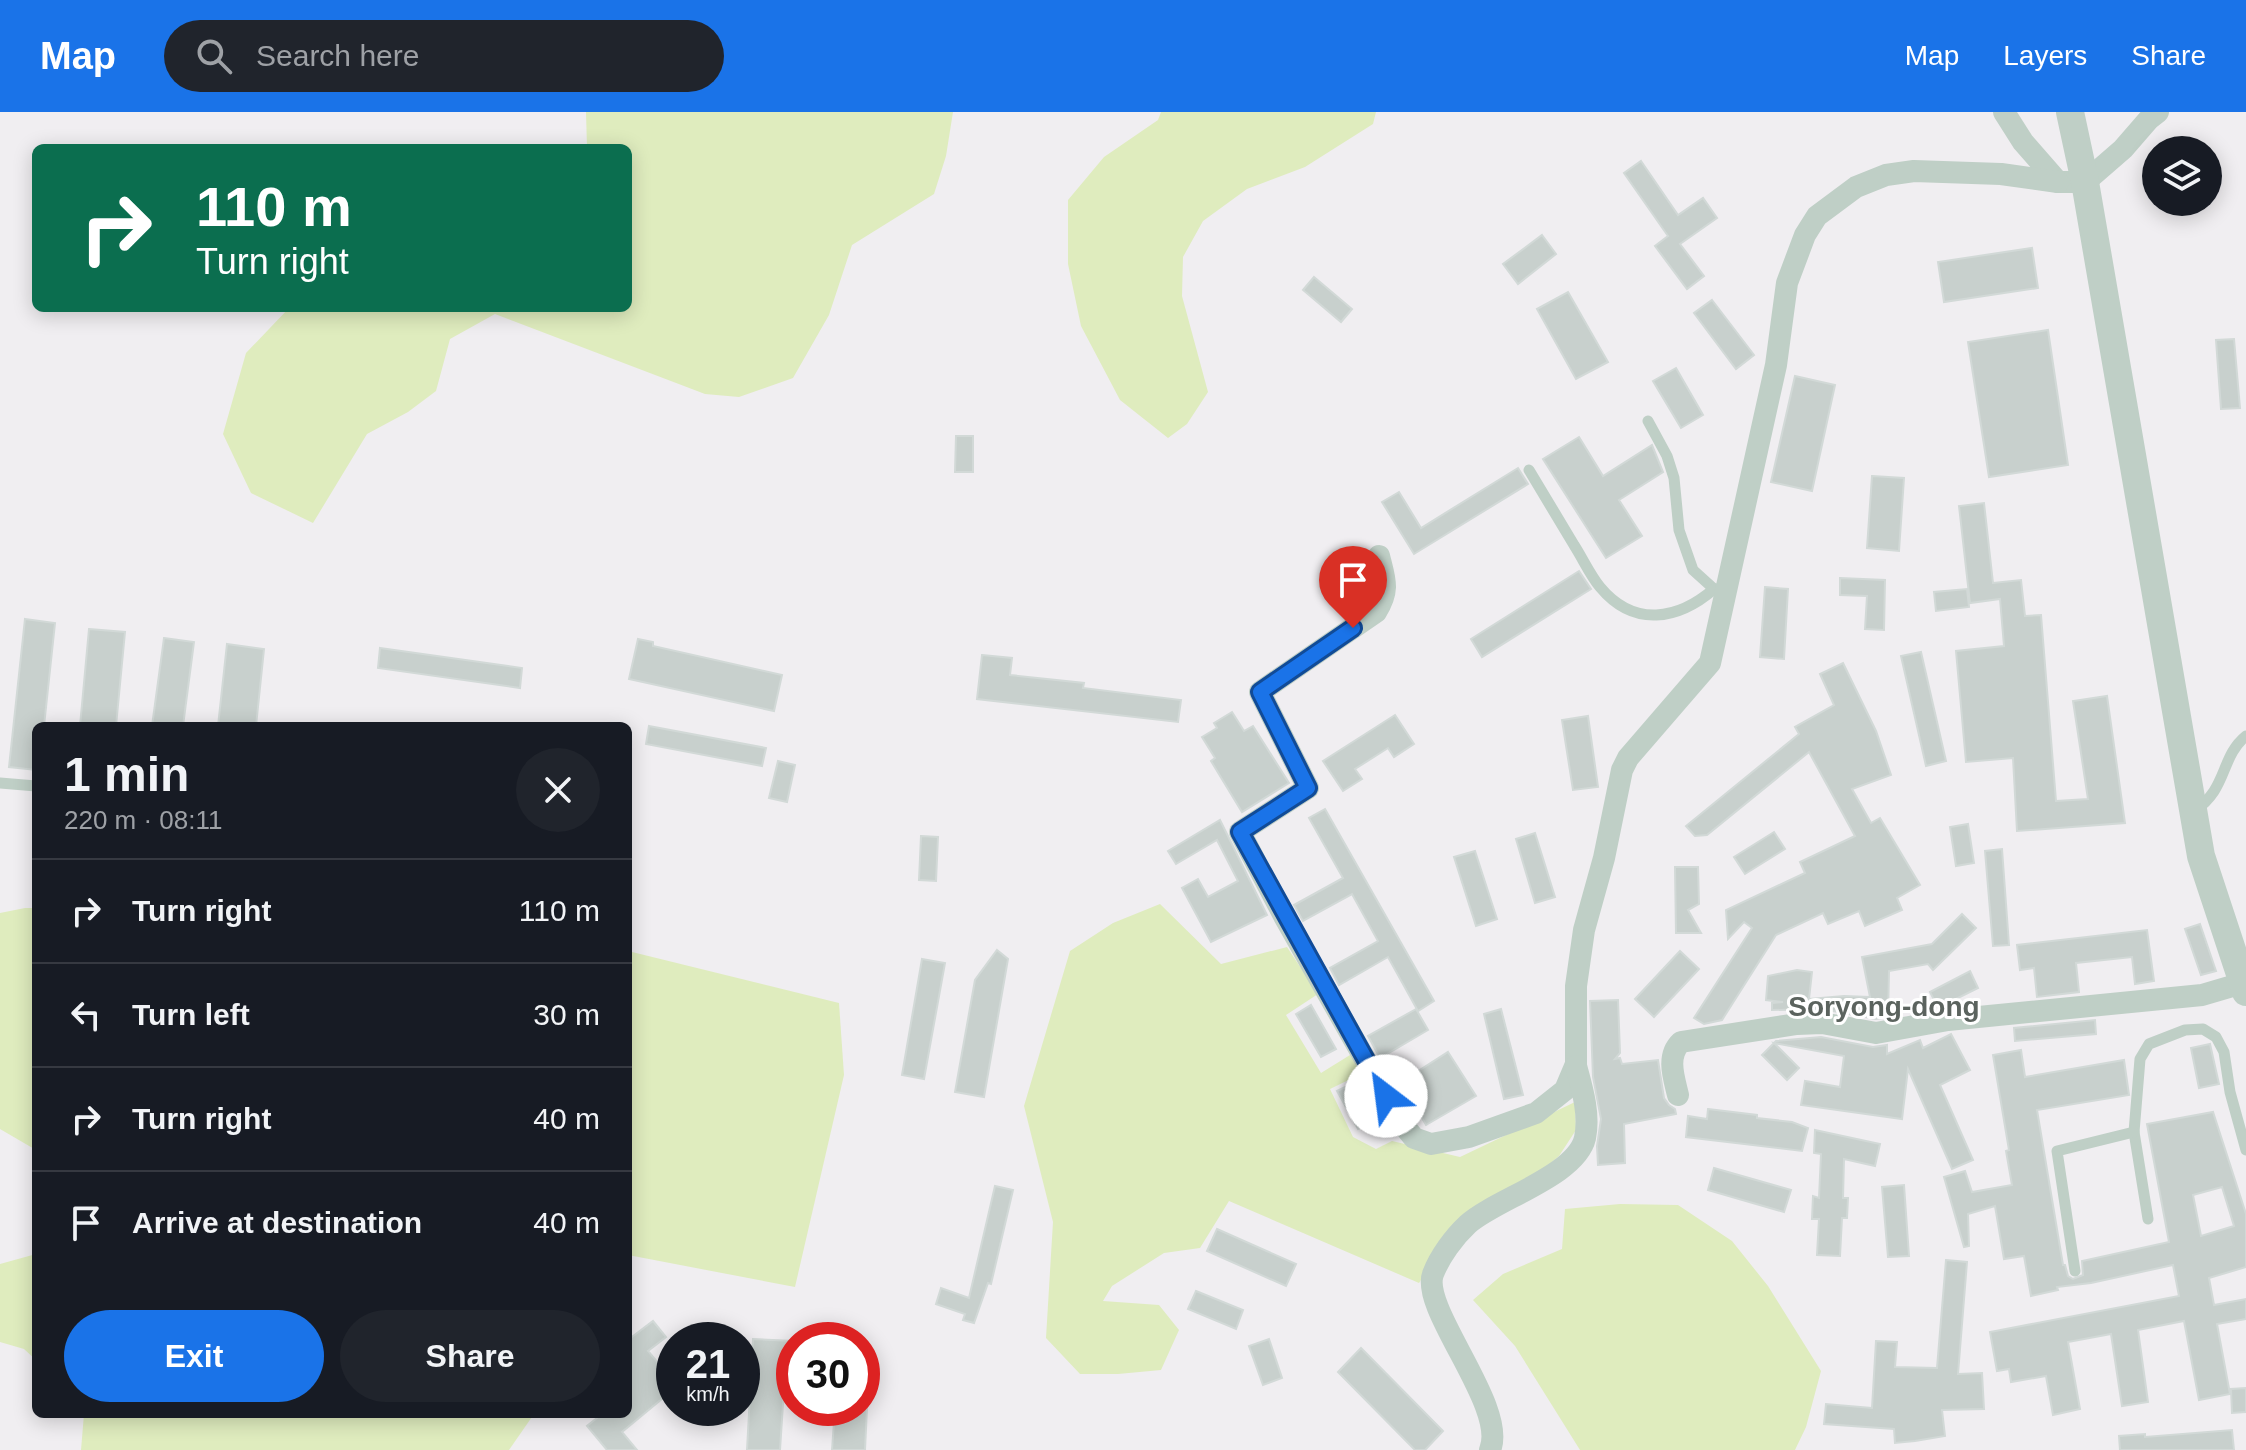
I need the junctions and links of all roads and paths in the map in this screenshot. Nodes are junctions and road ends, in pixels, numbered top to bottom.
1 (2004, 112) edge
2 (2070, 112) edge
3 (2158, 112) edge
4 (2072, 182) junction
5 (1648, 421) dead end
6 (1529, 470) dead end
7 (1379, 556) dead end
8 (1720, 589) junction
9 (2246, 736) edge
10 (0, 783) edge
11 (32, 786) edge
12 (2194, 811) junction
13 (2245, 986) edge
14 (1576, 1066) junction
15 (1678, 1095) dead end
16 (2134, 1132) junction
17 (2246, 1150) edge
18 (2148, 1219) dead end
19 (2075, 1271) dead end
20 (1490, 1450) edge

1 - 4 street
2 - 4 street
3 - 4 street
4 - 8 street
4 - 12 street
5 - 8 lane
6 - 8 lane
7 - 14 street
8 - 14 street
9 - 12 lane
10 - 11 lane
12 - 13 street
13 - 15 street
14 - 20 street
16 - 17 lane
16 - 18 lane
16 - 19 lane

